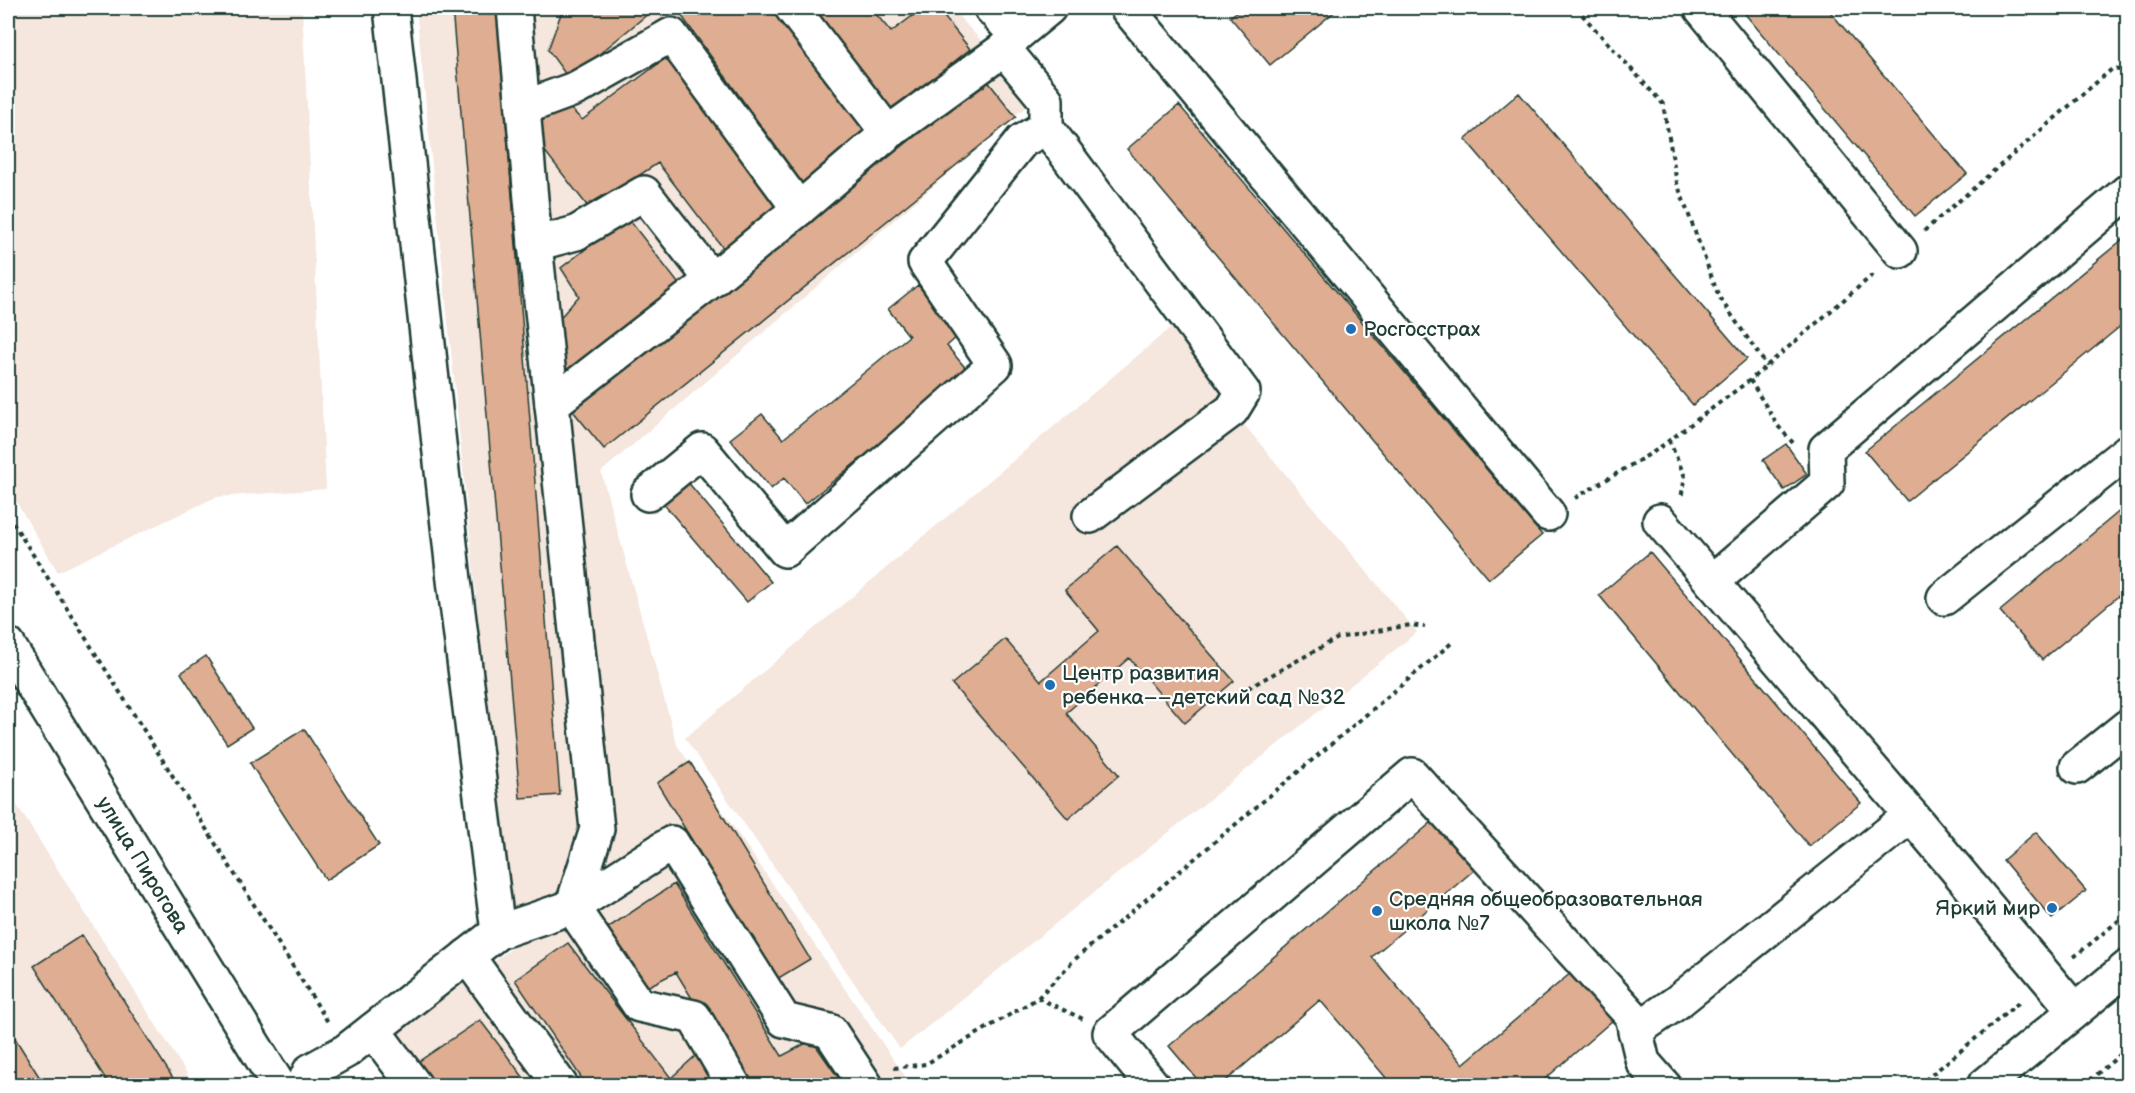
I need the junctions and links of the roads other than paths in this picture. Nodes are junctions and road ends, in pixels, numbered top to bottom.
1 (390, 8) edge
2 (514, 8) edge
3 (792, 8) edge
4 (991, 8) edge
5 (1049, 8) edge
6 (1127, 8) edge
7 (1701, 8) edge
8 (1010, 42) junction
9 (523, 108) junction
10 (1046, 127) junction
11 (888, 133) junction
12 (2127, 191) edge
13 (799, 209) junction
14 (535, 244) junction
15 (1900, 251) road end
16 (712, 280) junction
17 (552, 404) junction
18 (2127, 451) edge
19 (648, 494) dead end
20 (1548, 514) road end
21 (1090, 516) dead end
22 (1667, 529) road end
23 (1712, 582) junction
24 (1944, 598) dead end
25 (8, 645) edge
26 (2127, 726) edge
27 (2077, 767) dead end
28 (1911, 815) junction
29 (572, 907) junction
30 (498, 932) junction
31 (467, 956) junction
32 (2127, 967) edge
33 (2074, 1010) junction
34 (373, 1030) junction
35 (1635, 1031) junction
36 (865, 1084) edge
37 (279, 1086) edge
38 (303, 1086) edge
39 (415, 1086) edge
40 (561, 1086) edge
41 (734, 1086) edge
42 (1154, 1086) edge
43 (1664, 1086) edge
44 (1984, 1086) edge

1 - 30 street
2 - 9 street
3 - 11 street
4 - 8 street
5 - 8 street
6 - 20 street
7 - 15 street
8 - 10 street
8 - 11 street
9 - 13 street
9 - 14 street
10 - 19 street
10 - 21 street
11 - 13 street
12 - 23 street
13 - 16 street
14 - 16 street
14 - 17 street
16 - 17 street
17 - 29 street
18 - 24 street
22 - 23 street
23 - 28 street
25 - 37 street, улица Пирогова
26 - 27 street
28 - 33 street
28 - 35 street
29 - 30 street
29 - 36 street
29 - 41 street
30 - 31 street
31 - 34 street
31 - 40 street
32 - 33 street
33 - 44 street
34 - 38 street
34 - 39 street
35 - 42 street
35 - 43 street

